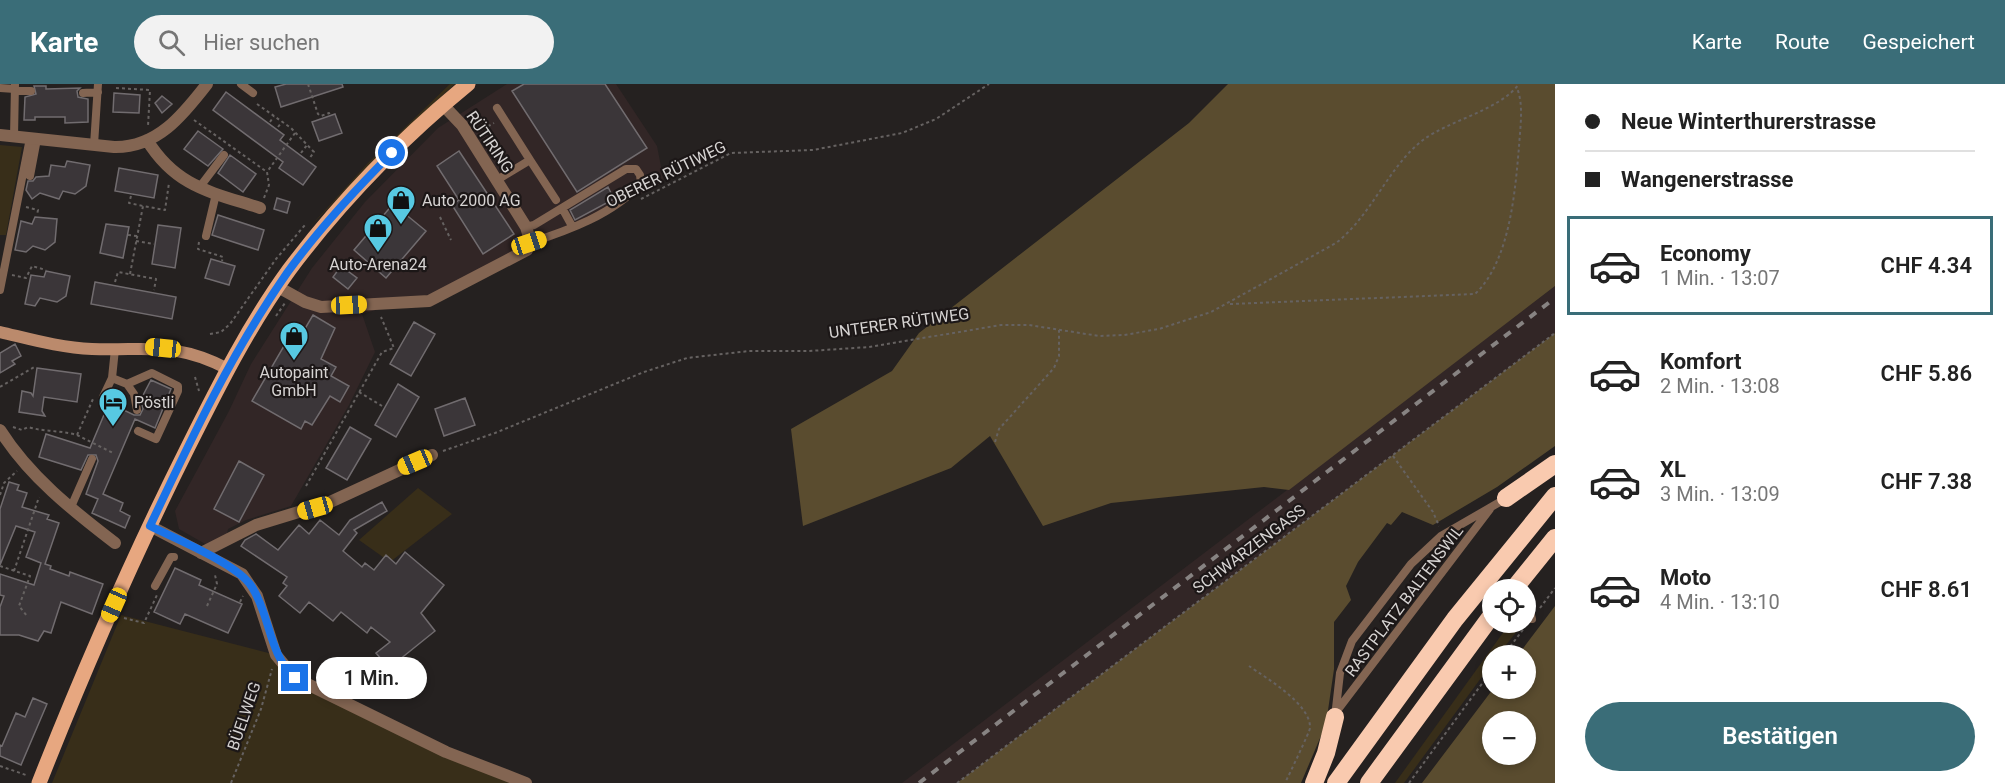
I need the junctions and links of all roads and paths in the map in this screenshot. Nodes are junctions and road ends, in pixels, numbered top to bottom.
1 (207, 84) edge
2 (241, 84) edge
3 (308, 84) edge
4 (468, 84) edge
5 (989, 84) edge
6 (1518, 86) edge
7 (0, 88) edge
8 (15, 88) edge
9 (98, 88) edge
10 (116, 88) dead end
11 (30, 91) dead end
12 (82, 93) dead end
13 (253, 93) dead end
14 (256, 103) dead end
15 (443, 105) junction
16 (497, 108) dead end
17 (185, 112) junction
18 (330, 115) dead end
19 (274, 116) junction
20 (503, 117) junction
21 (270, 122) dead end
22 (282, 122) junction
23 (278, 127) dead end
24 (210, 131) junction
25 (295, 133) junction
26 (0, 135) edge
27 (207, 135) dead end
28 (14, 136) junction
29 (33, 138) junction
30 (149, 139) junction
31 (94, 145) junction
32 (307, 145) junction
33 (301, 153) dead end
34 (224, 155) dead end
35 (480, 155) junction
36 (309, 159) dead end
37 (530, 160) junction
38 (171, 172) junction
39 (267, 172) junction
40 (30, 176) dead end
41 (497, 180) junction
42 (191, 188) junction
43 (216, 194) junction
44 (131, 196) dead end
45 (556, 201) dead end
46 (637, 201) dead end
47 (17, 206) junction
48 (143, 206) junction
49 (260, 208) joint
50 (562, 208) junction
51 (37, 215) dead end
52 (440, 217) dead end
53 (526, 226) junction
54 (572, 226) junction
55 (128, 235) dead end
56 (137, 236) junction
57 (206, 236) dead end
58 (451, 240) dead end
59 (136, 241) junction
60 (154, 243) dead end
61 (529, 243) junction
62 (46, 270) dead end
63 (3, 274) junction
64 (130, 274) junction
65 (116, 282) dead end
66 (278, 287) junction
67 (0, 290) edge
68 (154, 290) dead end
69 (375, 304) junction
70 (1227, 304) junction
71 (1059, 330) junction
72 (0, 332) edge
73 (217, 333) dead end
74 (1555, 333) edge
75 (210, 334) dead end
76 (115, 349) junction
77 (36, 366) dead end
78 (228, 369) junction
79 (112, 378) junction
80 (127, 384) junction
81 (0, 387) edge
82 (359, 392) junction
83 (99, 396) joint
84 (382, 406) dead end
85 (137, 410) dead end
86 (3, 428) edge
87 (138, 431) dead end
88 (78, 435) junction
89 (994, 442) dead end
90 (113, 453) dead end
91 (432, 455) joint
92 (1393, 456) junction
93 (92, 459) dead end
94 (25, 464) junction
95 (1555, 464) edge
96 (44, 483) junction
97 (306, 486) dead end
98 (0, 495) edge
99 (1555, 496) edge
100 (1500, 502) junction
101 (70, 507) junction
102 (1439, 524) dead end
103 (150, 526) junction
104 (1555, 538) edge
105 (115, 543) dead end
106 (201, 553) junction
107 (174, 557) dead end
108 (0, 566) edge
109 (214, 569) dead end
110 (14, 571) junction
111 (1527, 579) edge
112 (156, 590) joint
113 (207, 606) dead end
114 (27, 616) dead end
115 (120, 617) dead end
116 (1482, 629) edge
117 (276, 655) junction
118 (1249, 666) dead end
119 (1482, 684) edge
120 (1335, 714) junction
121 (0, 766) edge
122 (21, 774) dead end
123 (39, 783) edge
124 (231, 783) edge
125 (526, 783) edge
126 (957, 783) edge
127 (1285, 783) edge
128 (1314, 783) edge
129 (1336, 783) edge
130 (1369, 783) edge
131 (1409, 783) edge

1 - 17 street
2 - 13 lane
3 - 18 path
4 - 15 main road
5 - 46 path, OBERER RÜTIWEG
6 - 70 path, UNTERER RÜTIWEG
6 - 70 path
7 - 8 lane
8 - 11 lane
8 - 28 lane
9 - 12 lane
9 - 31 lane
10 - 30 path
14 - 19 path
15 - 35 street, RÜTIRING
15 - 66 main road
16 - 20 lane
17 - 24 path
17 - 30 street
19 - 21 path
19 - 22 path
20 - 35 path
20 - 37 lane
22 - 23 path
22 - 25 path
24 - 27 path
24 - 39 path
25 - 32 path
25 - 39 path
26 - 28 street
28 - 29 street
29 - 31 street
29 - 40 lane
29 - 47 lane
30 - 31 street
30 - 38 street
32 - 33 path
32 - 36 path
34 - 42 lane
35 - 41 street, RÜTIRING
37 - 41 lane
37 - 45 lane
38 - 42 street
38 - 48 path
39 - 49 path
41 - 53 street, RÜTIRING
42 - 43 street
43 - 49 street
43 - 57 lane
44 - 48 path
47 - 51 path
47 - 63 lane
48 - 56 path
50 - 53 lane
50 - 54 lane
50 - 54 lane
52 - 58 path
53 - 61 street, RÜTIRING
54 - 61 lane
55 - 56 path
56 - 59 path
59 - 60 path
59 - 64 path
61 - 69 street
62 - 63 path
63 - 67 lane
64 - 65 path
64 - 68 path
66 - 69 street
66 - 78 main road
69 - 82 path
70 - 71 path, UNTERER RÜTIWEG
71 - 89 path
71 - 91 path, UNTERER RÜTIWEG
72 - 76 main road
73 - 75 path
74 - 92 path, SCHWARZENGASS
76 - 78 main road
76 - 79 lane
77 - 81 path
78 - 103 main road
79 - 80 lane
79 - 83 lane
80 - 85 lane
80 - 87 lane
82 - 84 path
82 - 97 path
83 - 88 path
86 - 88 path
86 - 94 street
88 - 90 path
91 - 106 street
92 - 102 path
92 - 126 path, SCHWARZENGASS
93 - 101 lane
94 - 96 street
94 - 98 path
95 - 100 highway
96 - 101 street
96 - 110 path
99 - 129 highway
100 - 120 lane, RASTPLATZ BALTENSWIL
100 - 120 lane, RASTPLATZ BALTENSWIL
101 - 105 street
103 - 106 street
103 - 123 main road
104 - 111 highway
106 - 117 street
107 - 112 lane
108 - 110 path
109 - 113 path
110 - 114 path
112 - 115 path
116 - 130 highway
117 - 124 path, BÜELWEG
117 - 125 street
118 - 127 path
119 - 131 path
120 - 128 highway
121 - 122 path

